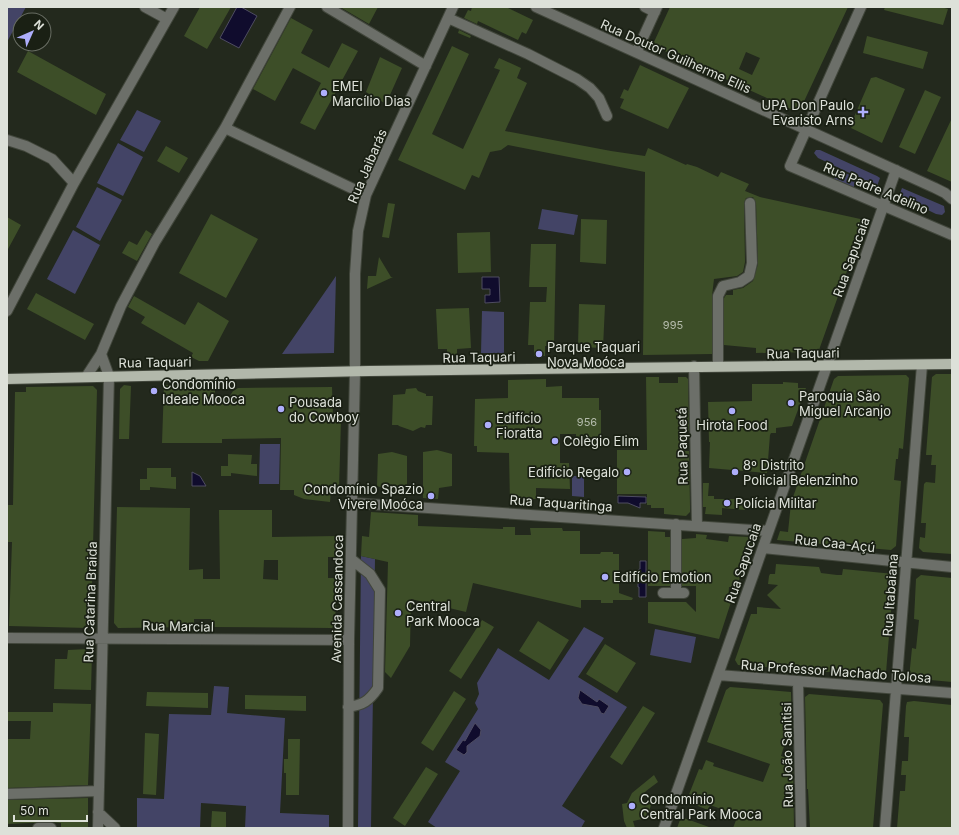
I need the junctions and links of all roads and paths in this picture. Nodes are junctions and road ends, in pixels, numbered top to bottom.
1 (145, 7) edge
2 (174, 7) edge
3 (290, 7) edge
4 (327, 7) edge
5 (453, 7) edge
6 (536, 7) edge
7 (645, 7) edge
8 (861, 7) edge
9 (656, 9) edge
10 (448, 18) junction
11 (167, 19) junction
12 (637, 52) junction
13 (426, 66) junction
14 (607, 116) dead end
15 (225, 128) junction
16 (806, 129) junction
17 (7, 140) edge
18 (896, 170) junction
19 (74, 183) junction
20 (366, 195) junction
21 (952, 199) edge
22 (750, 203) dead end
23 (883, 206) junction
24 (952, 234) edge
25 (7, 311) edge
26 (102, 354) junction
27 (952, 364) edge
28 (826, 365) junction
29 (922, 365) junction
30 (694, 366) junction
31 (718, 366) junction
32 (355, 372) junction
33 (108, 376) junction
34 (86, 377) junction
35 (7, 379) edge
36 (353, 503) junction
37 (676, 524) junction
38 (697, 526) junction
39 (768, 530) junction
40 (762, 548) junction
41 (351, 560) junction
42 (906, 564) junction
43 (952, 567) edge
44 (664, 593) dead end
45 (7, 638) edge
46 (102, 638) junction
47 (349, 640) junction
48 (718, 675) junction
49 (798, 682) junction
50 (896, 689) junction
51 (952, 694) edge
52 (348, 707) junction
53 (99, 792) junction
54 (7, 794) edge
55 (98, 812) junction
56 (38, 828) edge
57 (51, 828) edge
58 (98, 828) edge
59 (115, 828) edge
60 (348, 828) edge
61 (664, 828) edge
62 (801, 828) edge
63 (886, 828) edge

1 - 11 street
2 - 11 street
3 - 15 street
4 - 13 street
5 - 10 street, Rua Jaibarás
6 - 12 street, Rua Doutor Guilherme Ellis
7 - 9 street
8 - 16 street
9 - 12 street
10 - 13 street, Rua Jaibarás
10 - 14 street
11 - 19 street
12 - 16 street, Rua Doutor Guilherme Ellis
13 - 20 street, Rua Jaibarás
15 - 20 street
15 - 26 street
16 - 18 street, Rua Doutor Guilherme Ellis
16 - 23 street, Rua Padre Adelino
17 - 19 street
18 - 21 street, Rua Doutor Guilherme Ellis
18 - 23 street, Rua Sapucaia
19 - 25 street
20 - 32 street, Rua Jaibarás
22 - 31 street
23 - 24 street, Rua Padre Adelino
23 - 28 street, Rua Sapucaia
26 - 33 street, Rua Catarina Braida
26 - 34 street
27 - 29 main road, Rua Taquari
28 - 29 main road, Rua Taquari
28 - 31 main road, Rua Taquari
28 - 39 street, Rua Sapucaia
29 - 42 street, Rua Itabaiana
30 - 31 main road, Rua Taquari
30 - 32 main road, Rua Taquari
30 - 38 street, Rua Paquetá
32 - 33 main road, Rua Taquari
32 - 36 street, Avenida Cassandoca
33 - 34 main road, Rua Taquari
33 - 46 street, Rua Catarina Braida
34 - 35 main road, Rua Taquari
36 - 37 street, Rua Taquaritinga
36 - 41 street, Avenida Cassandoca
37 - 38 street, Rua Taquaritinga
37 - 44 street
38 - 39 street, Rua Taquaritinga
39 - 40 street, Rua Sapucaia
40 - 42 street, Rua Caa-Açú
40 - 48 street, Rua Sapucaia
41 - 47 street, Avenida Cassandoca
41 - 52 street
42 - 43 street, Rua Caa-Açú
42 - 50 street, Rua Itabaiana
45 - 46 street, Rua Marcial
46 - 47 street, Rua Marcial
46 - 53 street, Rua Catarina Braida
47 - 52 street, Avenida Cassandoca
48 - 49 street, Rua Professor Machado Tolosa
48 - 61 street, Rua Sapucaia
49 - 50 street, Rua Professor Machado Tolosa
49 - 62 street, Rua João Sanitisi
50 - 51 street, Rua Professor Machado Tolosa
50 - 63 street, Rua Itabaiana
52 - 60 street, Avenida Cassandoca
53 - 54 street
53 - 55 street, Rua Catarina Braida
55 - 58 street, Rua Catarina Braida
55 - 59 street
56 - 57 street

